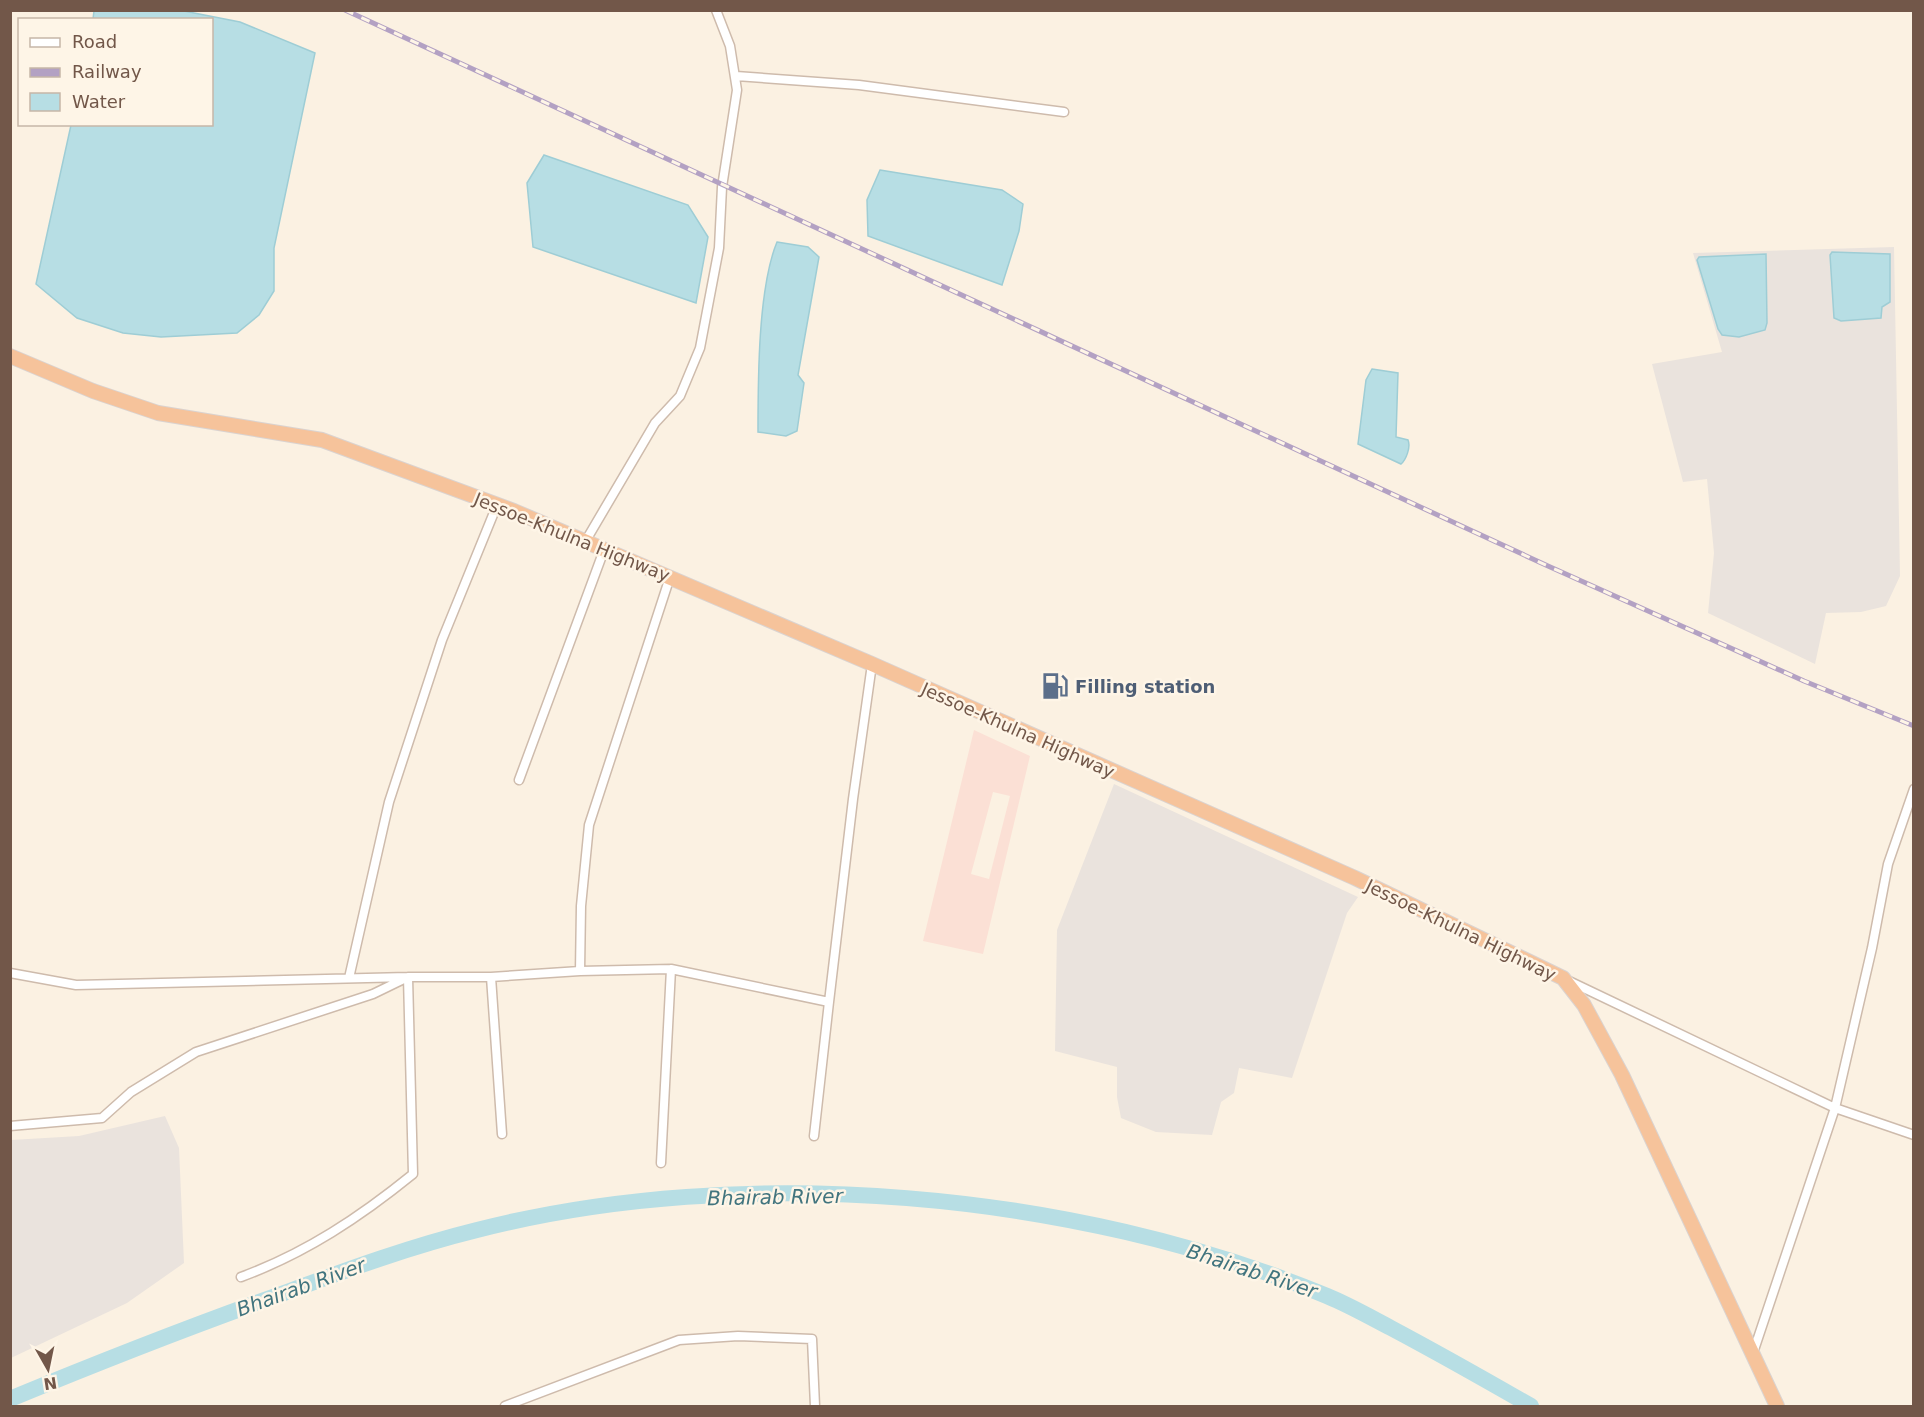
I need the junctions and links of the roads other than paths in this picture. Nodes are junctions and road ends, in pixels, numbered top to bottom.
1 (716, 10) edge
2 (736, 76) junction
3 (1064, 112) dead end
4 (10, 356) edge
5 (497, 505) junction
6 (585, 542) junction
7 (604, 550) junction
8 (670, 578) junction
9 (872, 664) junction
10 (519, 780) dead end
11 (1914, 789) edge
12 (671, 969) junction
13 (580, 971) junction
14 (10, 974) edge
15 (408, 977) junction
16 (491, 977) junction
17 (349, 978) junction
18 (1563, 978) junction
19 (829, 1002) junction
20 (1835, 1108) junction
21 (10, 1126) edge
22 (502, 1134) dead end
23 (1914, 1135) edge
24 (814, 1136) dead end
25 (661, 1163) dead end
26 (242, 1277) dead end
27 (1752, 1356) junction
28 (505, 1407) edge
29 (815, 1407) edge
30 (1777, 1407) edge

1 - 2 street
2 - 3 street
2 - 6 street
4 - 5 highway, Jessoe-Khulna Highway
5 - 6 highway, Jessoe-Khulna Highway
5 - 17 street
6 - 7 highway, Jessoe-Khulna Highway
7 - 8 highway, Jessoe-Khulna Highway
7 - 10 street
8 - 9 highway, Jessoe-Khulna Highway
8 - 13 street
9 - 18 highway, Jessoe-Khulna Highway
9 - 19 street
11 - 20 street
12 - 13 street
12 - 19 street
12 - 25 street
13 - 16 street
14 - 17 street
15 - 16 street
15 - 17 street
15 - 21 street
15 - 26 street
16 - 22 street
18 - 20 street
18 - 27 highway, Jessoe-Khulna Highway
19 - 24 street
20 - 23 street
20 - 27 street
27 - 30 highway, Jessoe-Khulna Highway
28 - 29 street

